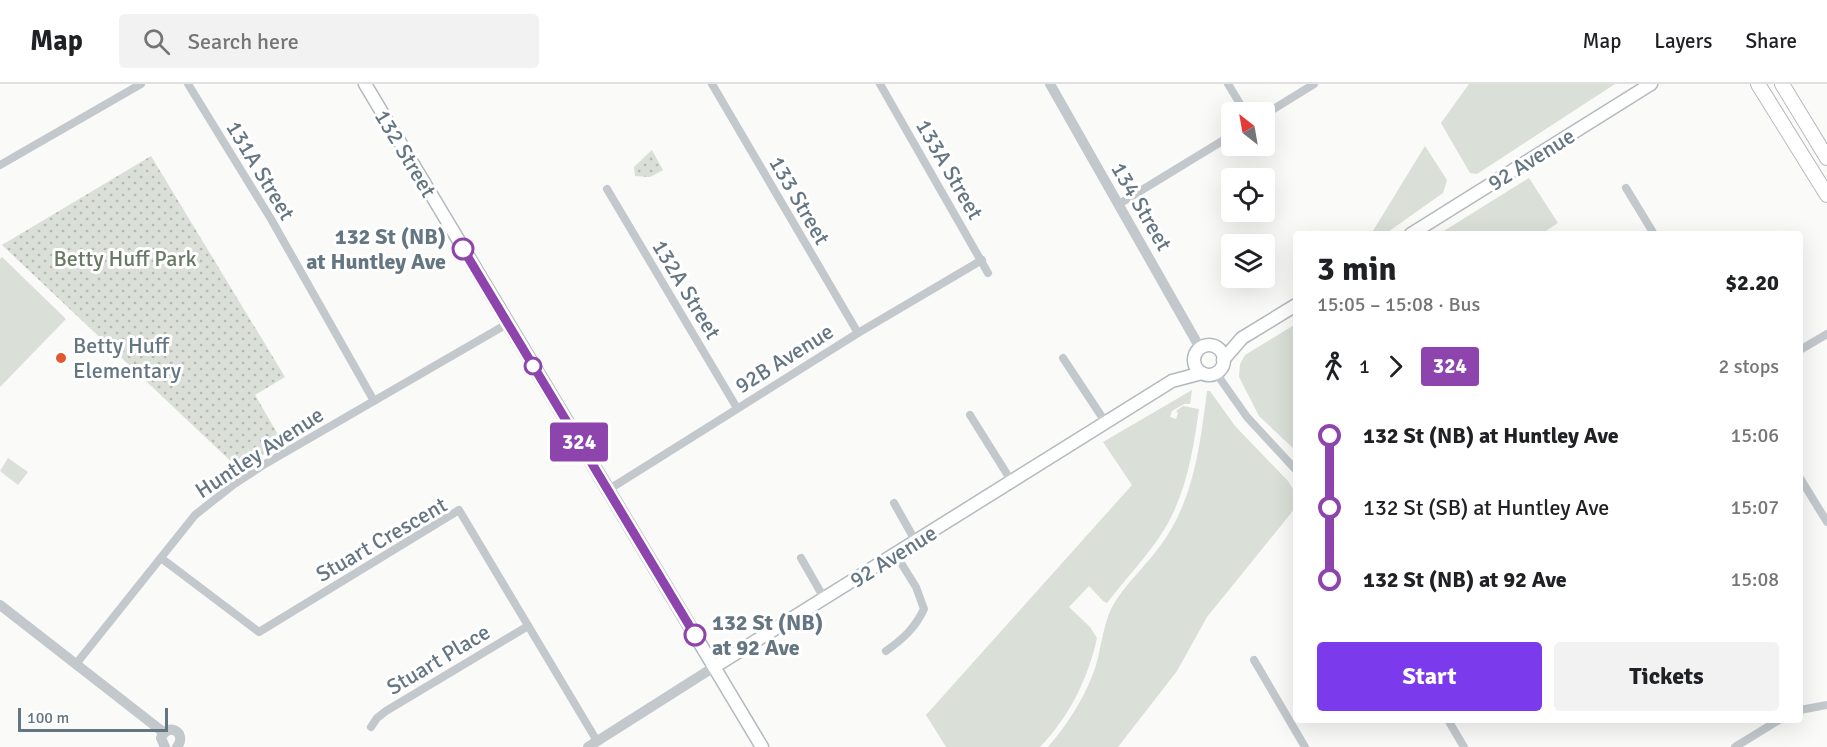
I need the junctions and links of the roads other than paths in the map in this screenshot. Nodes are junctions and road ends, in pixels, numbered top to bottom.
1 (141, 84) edge
2 (188, 84) edge
3 (365, 84) edge
4 (712, 84) edge
5 (880, 84) edge
6 (1050, 84) edge
7 (1228, 84) edge
8 (1314, 84) edge
9 (1651, 84) edge
10 (1758, 84) edge
11 (1782, 84) edge
12 (1239, 102) edge
13 (1275, 108) edge
14 (1221, 142) edge
15 (1827, 158) edge
16 (0, 165) edge
17 (1626, 188) dead end
18 (607, 189) dead end
19 (1827, 195) edge
20 (1119, 204) junction
21 (1416, 231) edge
22 (1652, 231) edge
23 (982, 260) junction
24 (987, 273) dead end
25 (1293, 307) edge
26 (507, 324) junction
27 (858, 333) junction
28 (1827, 334) edge
29 (1242, 338) junction
30 (1214, 347) junction
31 (1803, 348) edge
32 (1197, 354) junction
33 (1063, 358) dead end
34 (1224, 360) junction
35 (1202, 373) junction
36 (1216, 374) junction
37 (1172, 381) junction
38 (374, 401) junction
39 (738, 408) junction
40 (970, 415) dead end
41 (1106, 423) junction
42 (1293, 467) edge
43 (1012, 482) junction
44 (1803, 483) edge
45 (608, 490) junction
46 (894, 503) dead end
47 (1827, 522) edge
48 (916, 542) junction
49 (896, 555) junction
50 (161, 558) junction
51 (801, 558) dead end
52 (824, 598) junction
53 (0, 605) edge
54 (528, 626) junction
55 (886, 651) dead end
56 (1254, 660) dead end
57 (76, 664) junction
58 (714, 667) junction
59 (1824, 705) edge
60 (1803, 709) edge
61 (1450, 723) edge
62 (1774, 723) edge
63 (371, 727) dead end
64 (164, 732) junction
65 (592, 744) edge
66 (180, 746) edge
67 (1301, 746) edge
68 (165, 747) edge
69 (762, 747) edge
70 (1464, 747) edge
71 (1735, 747) edge

1 - 16 street
2 - 38 street, 131A Street
3 - 26 main road, 132 Street
4 - 27 street, 133 Street
5 - 23 street, 133A Street
6 - 20 street, 134 Street
7 - 12 street
8 - 13 street
9 - 21 main road, 92 Avenue
10 - 19 main road
11 - 15 main road
14 - 20 street
17 - 22 street
18 - 39 street, 132A Street
20 - 32 street, 134 Street
23 - 24 street, 133A Street
23 - 27 street, 92B Avenue
25 - 29 main road
26 - 38 street, Huntley Avenue
26 - 45 main road, 132 Street
27 - 39 street, 92B Avenue
28 - 31 street
29 - 30 main road
29 - 34 main road
30 - 32 main road
30 - 34 main road
32 - 35 main road
32 - 37 main road
33 - 41 street
34 - 36 main road
35 - 36 main road
35 - 37 main road, 92 Avenue
36 - 42 street
37 - 41 main road, 92 Avenue
38 - 50 street, Huntley Avenue
39 - 45 street, 92B Avenue
40 - 43 street
41 - 43 main road, 92 Avenue
43 - 48 main road, 92 Avenue
44 - 47 street
45 - 58 main road, 132 Street
46 - 48 street
48 - 49 main road, 92 Avenue
49 - 52 main road, 92 Avenue
49 - 55 street
50 - 54 street, Stuart Crescent
50 - 57 street, Huntley Avenue
51 - 52 street
52 - 58 main road, 92 Avenue
53 - 57 street
54 - 63 street, Stuart Place
54 - 65 street, Stuart Crescent
56 - 67 street
57 - 64 street
58 - 65 street, 92 Avenue
58 - 69 main road, 132 Street
59 - 60 street
61 - 70 street
62 - 71 street
64 - 66 street
64 - 68 street

